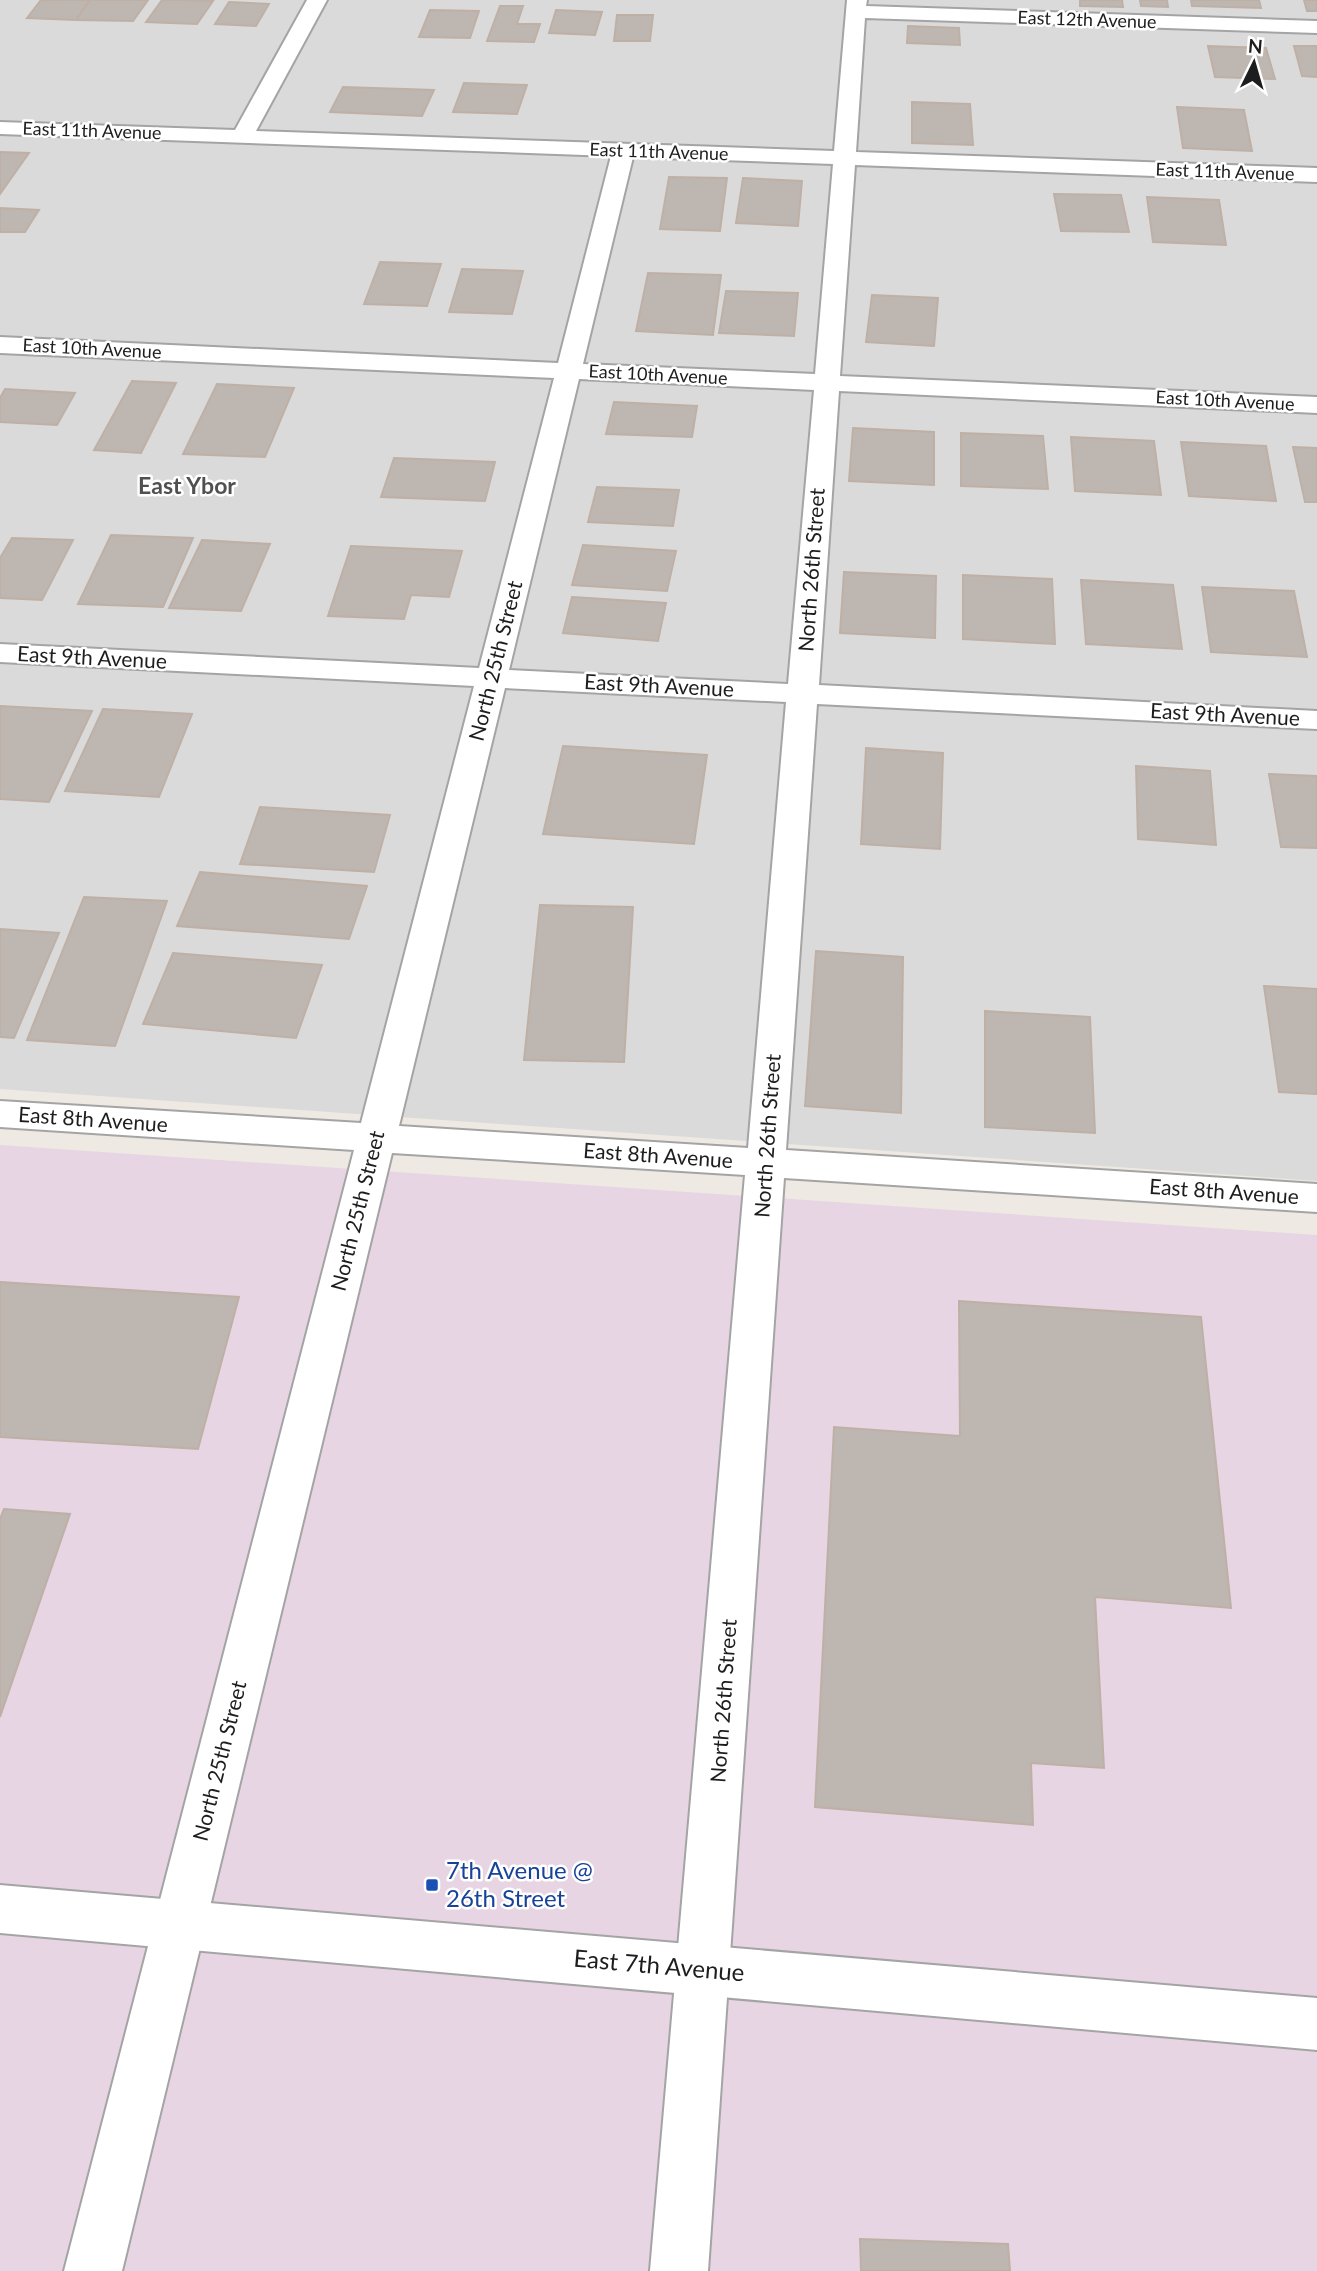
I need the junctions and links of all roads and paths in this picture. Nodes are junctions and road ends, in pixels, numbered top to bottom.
1 (317, 0) edge
2 (857, 6) edge
3 (1317, 27) edge
4 (0, 128) edge
5 (242, 137) junction
6 (624, 150) junction
7 (845, 158) junction
8 (1317, 175) edge
9 (0, 345) edge
10 (569, 371) junction
11 (827, 383) junction
12 (1317, 405) edge
13 (0, 653) edge
14 (491, 678) junction
15 (803, 694) junction
16 (1317, 720) edge
17 (0, 1114) edge
18 (377, 1138) junction
19 (766, 1163) junction
20 (1317, 1198) edge
21 (0, 1909) edge
22 (179, 1925) junction
23 (702, 1970) junction
24 (1317, 2024) edge
25 (93, 2271) edge
26 (678, 2271) edge

1 - 5 street
2 - 3 street, East 12th Avenue
2 - 7 street, North 26th Street
4 - 5 street, East 11th Avenue
5 - 6 street, East 11th Avenue
6 - 7 street, East 11th Avenue
6 - 10 street, North 25th Street
7 - 8 street, East 11th Avenue
7 - 11 street, North 26th Street
9 - 10 street, East 10th Avenue
10 - 11 street, East 10th Avenue
10 - 14 street, North 25th Street
11 - 12 street, East 10th Avenue
11 - 15 street, North 26th Street
13 - 14 street, East 9th Avenue
14 - 15 street, East 9th Avenue
14 - 18 street, North 25th Street
15 - 16 street, East 9th Avenue
15 - 19 street, North 26th Street
17 - 18 street, East 8th Avenue
18 - 19 street, East 8th Avenue
18 - 22 street, North 25th Street
19 - 20 street, East 8th Avenue
19 - 23 street, North 26th Street
21 - 22 street, East 7th Avenue
22 - 23 street, East 7th Avenue
22 - 25 street, North 25th Street
23 - 24 street, East 7th Avenue
23 - 26 street, North 26th Street

